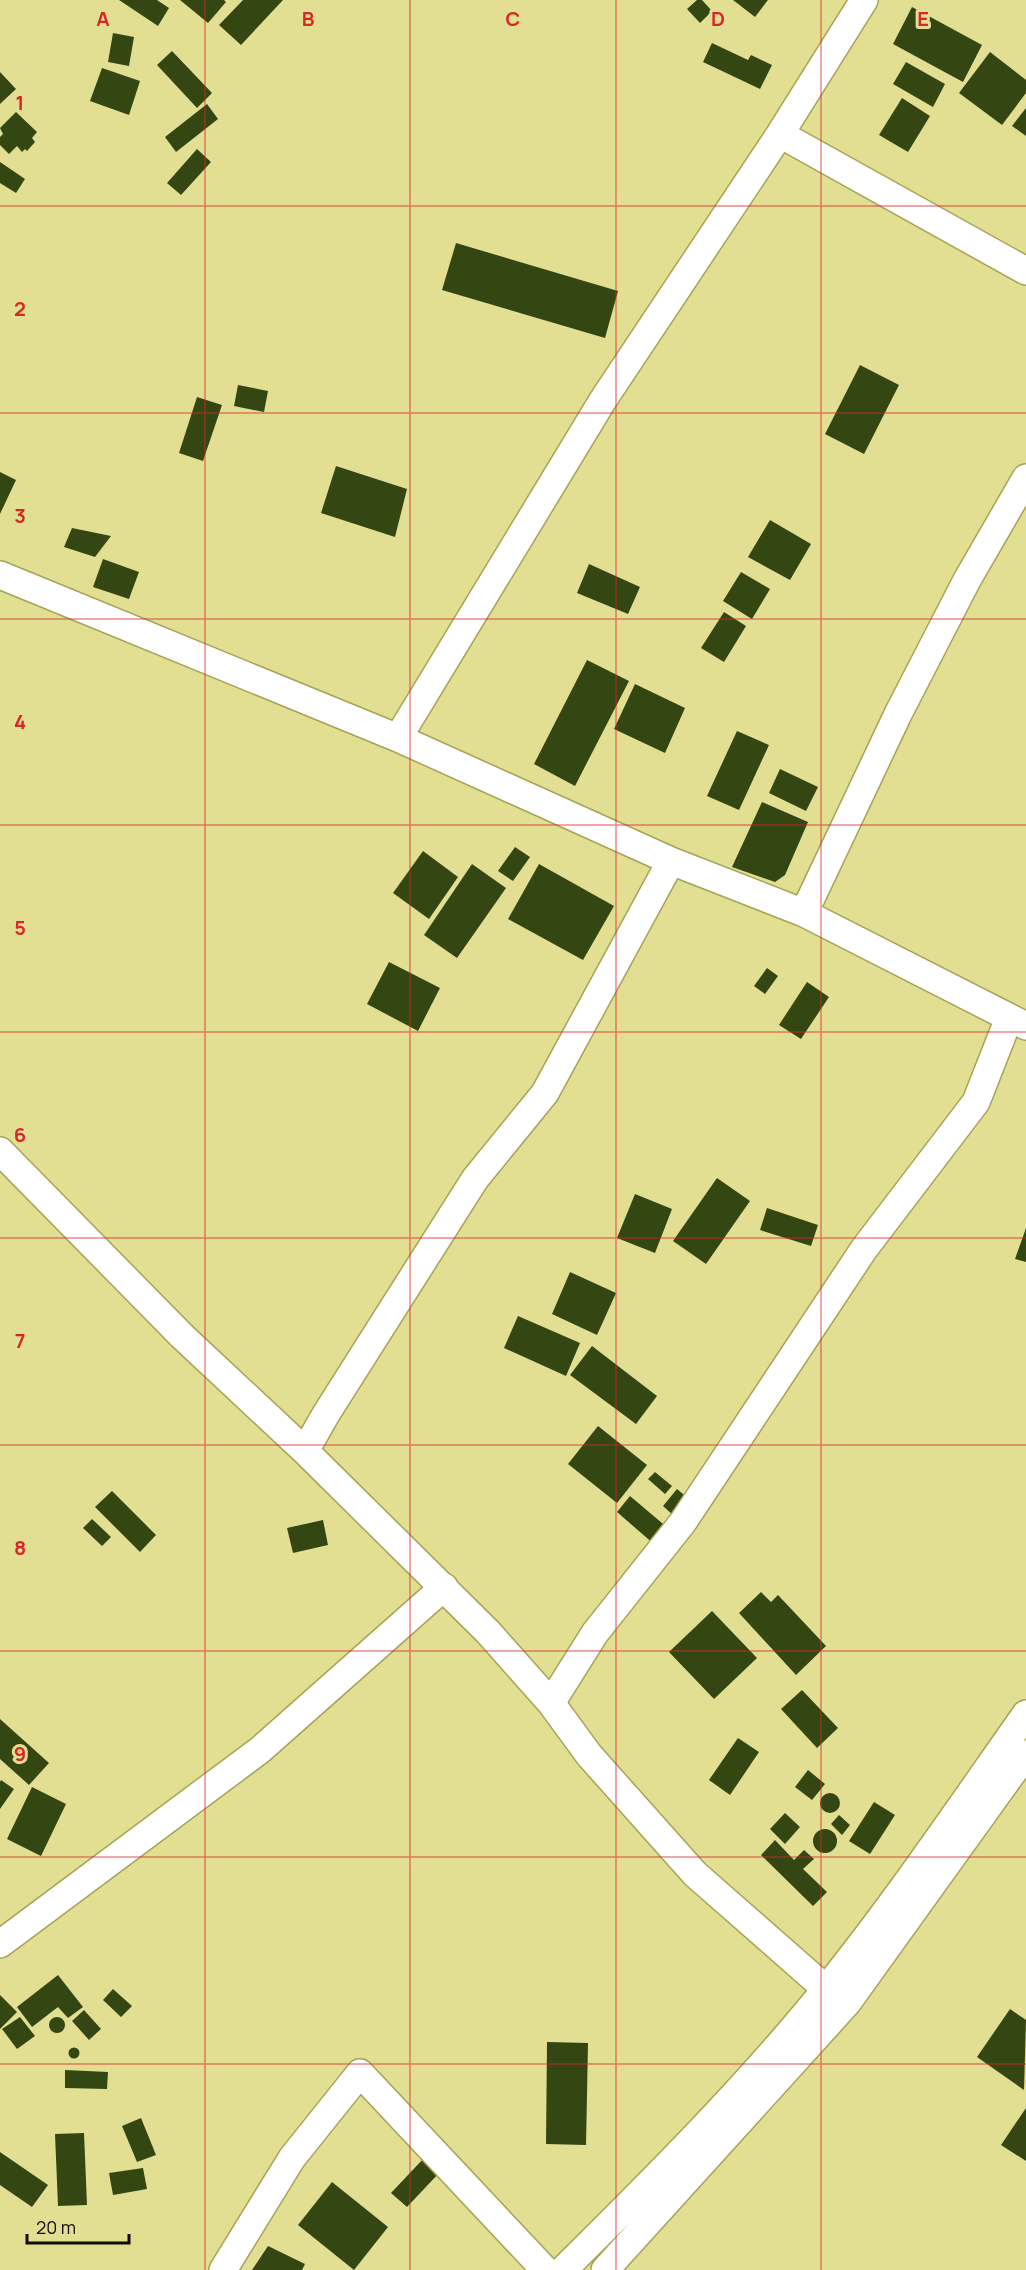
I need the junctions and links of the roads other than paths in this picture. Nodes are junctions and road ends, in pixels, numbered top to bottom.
1 (864, 0) edge
2 (780, 134) junction
3 (1026, 271) edge
4 (1026, 478) edge
5 (0, 575) edge
6 (398, 738) junction
7 (671, 861) junction
8 (804, 913) junction
9 (1018, 1022) edge
10 (0, 1151) edge
11 (305, 1451) junction
12 (444, 1587) junction
13 (551, 1703) junction
14 (1026, 1714) edge
15 (1026, 1754) edge
16 (0, 1944) edge
17 (826, 1989) junction
18 (618, 2267) edge
19 (223, 2270) edge
20 (545, 2270) edge
21 (564, 2270) edge

1 - 2 street
2 - 3 street
2 - 6 street
4 - 8 street
5 - 6 street
6 - 7 street
7 - 8 street
7 - 11 street
8 - 9 street
9 - 13 street
10 - 11 street
11 - 12 street
12 - 13 street
12 - 16 street
13 - 17 street
14 - 17 street
15 - 18 street
17 - 21 street
19 - 20 street

